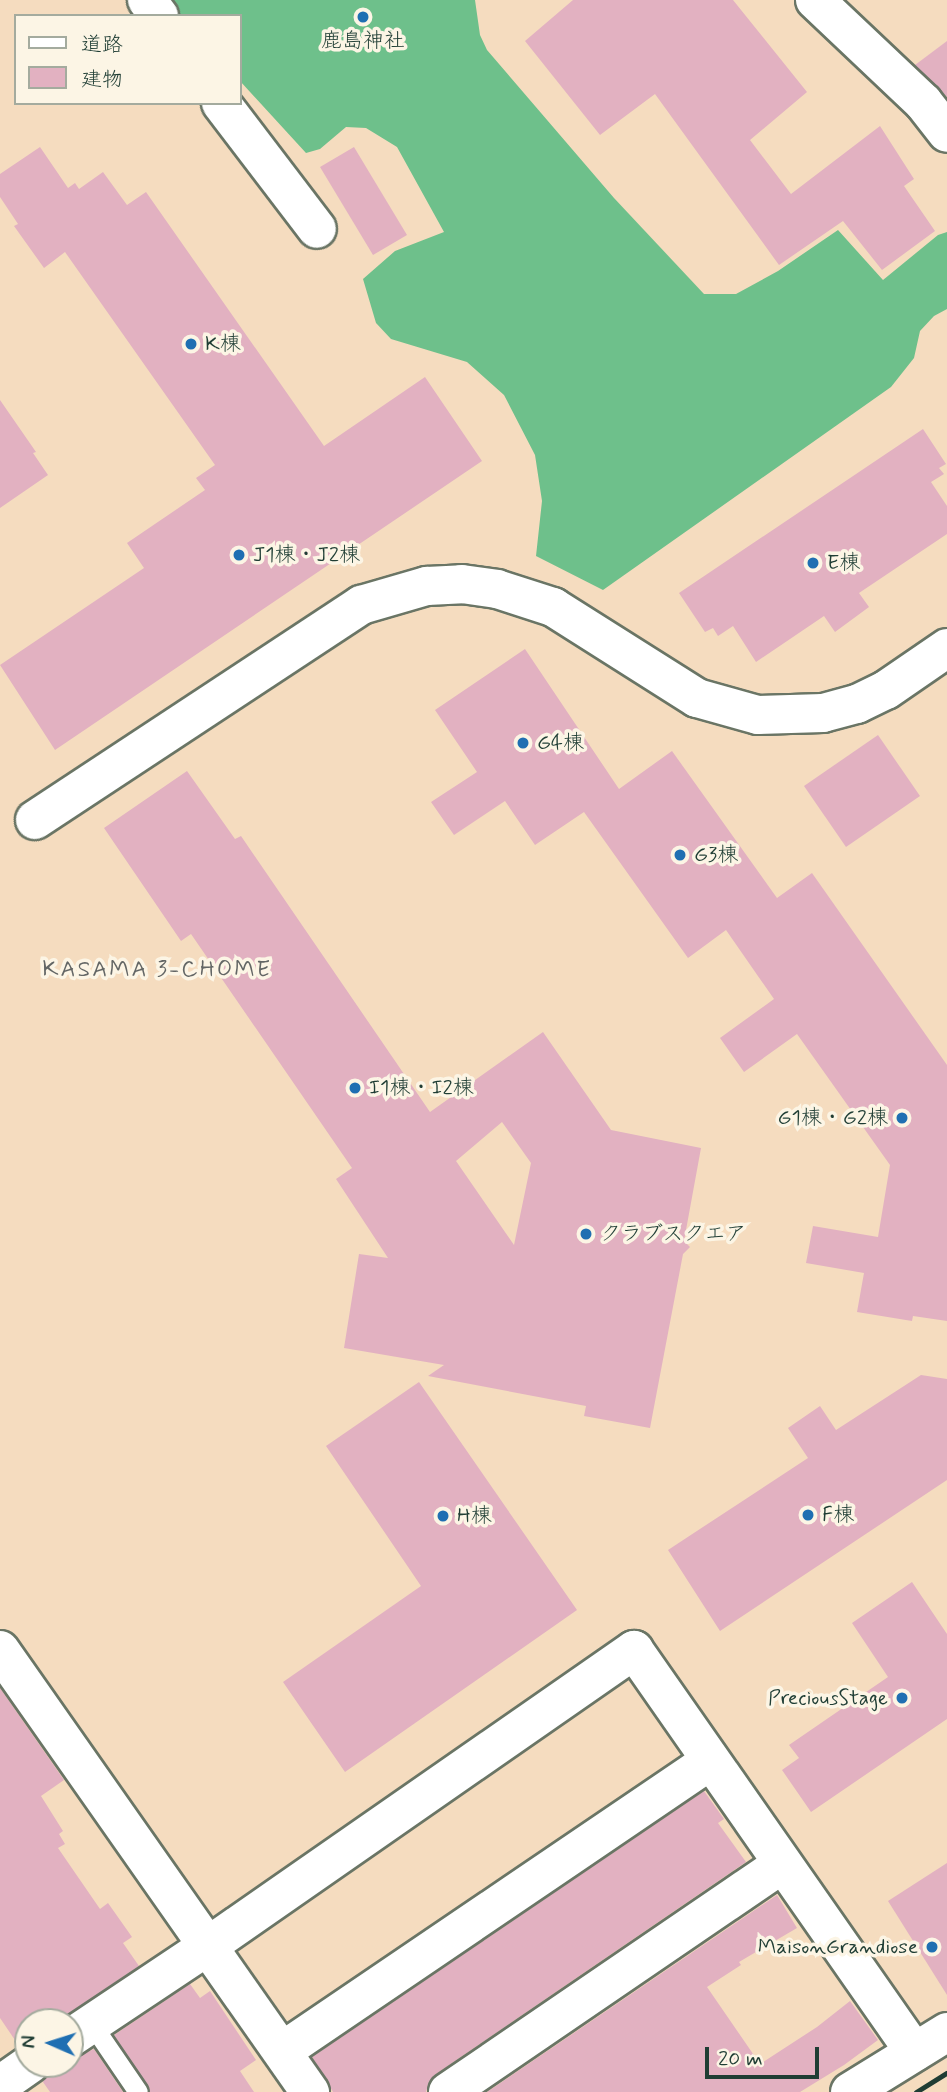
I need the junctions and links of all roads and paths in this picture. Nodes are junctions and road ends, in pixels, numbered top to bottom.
1 (815, 0) edge
2 (223, 105) edge
3 (947, 133) edge
4 (317, 229) dead end
5 (947, 648) edge
6 (35, 820) dead end
7 (0, 1650) edge
8 (12, 1693) edge
9 (710, 1761) junction
10 (782, 1864) junction
11 (208, 1946) junction
12 (84, 2028) edge
13 (947, 2032) edge
14 (84, 2033) edge
15 (284, 2050) junction
16 (914, 2052) junction
17 (138, 2092) edge
18 (310, 2092) edge
19 (448, 2092) edge
20 (850, 2092) edge

1 - 3 street
2 - 4 street
5 - 6 street
7 - 8 street
8 - 11 street
9 - 10 street
9 - 11 street
9 - 15 street
10 - 16 street
10 - 19 street
11 - 12 street
11 - 15 street
13 - 16 street
14 - 17 lane
15 - 18 street
16 - 20 street

